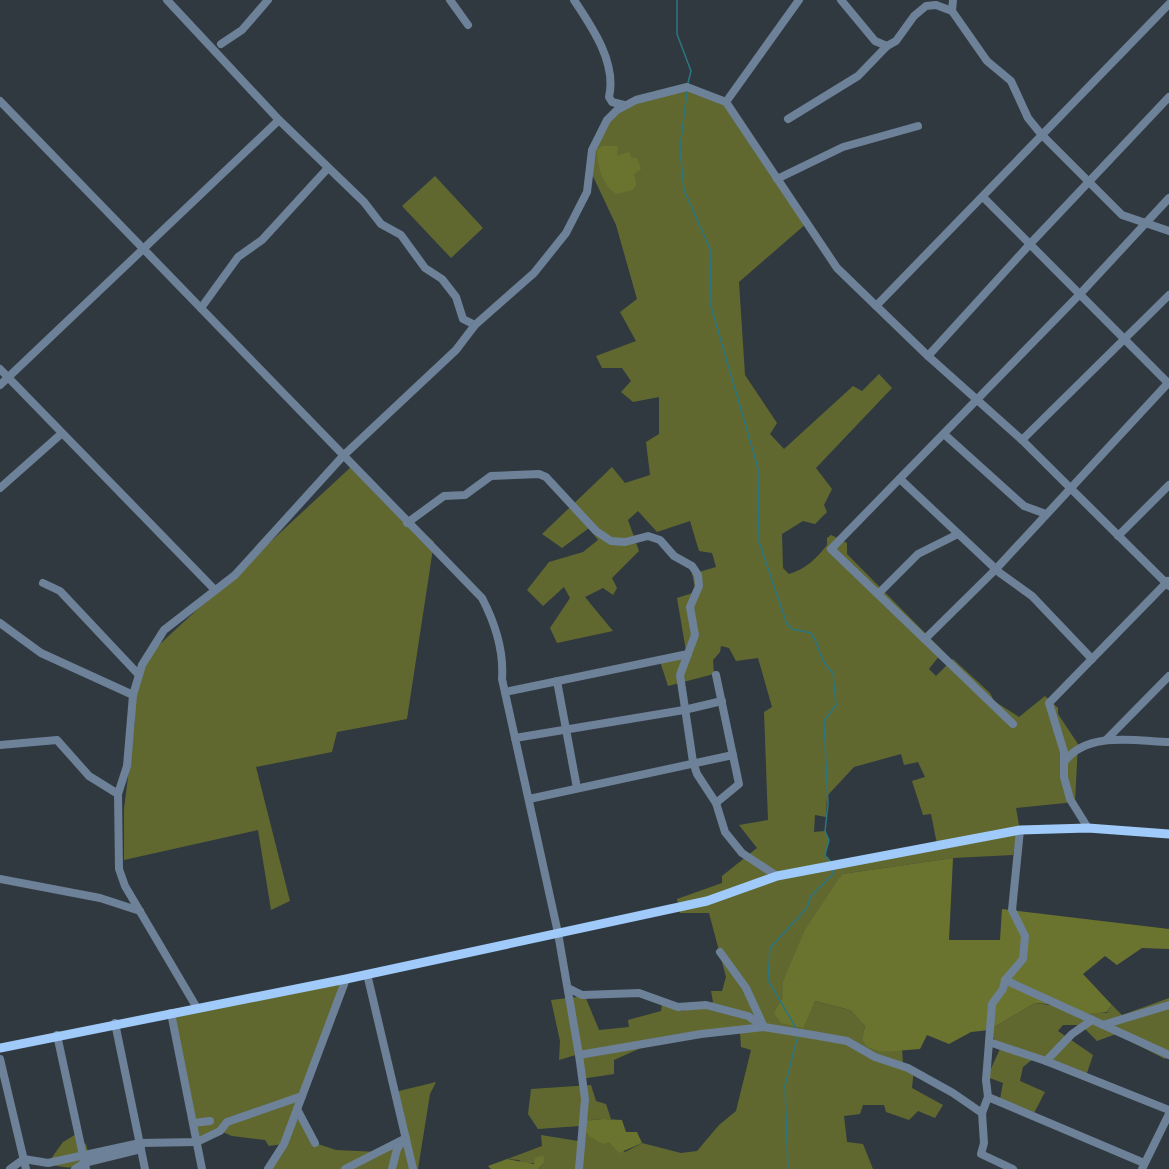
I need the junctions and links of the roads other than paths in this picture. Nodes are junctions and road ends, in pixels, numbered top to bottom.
1 (167, 0) edge
2 (268, 0) edge
3 (450, 0) edge
4 (574, 0) edge
5 (799, 0) edge
6 (841, 0) edge
7 (953, 0) edge
8 (1169, 4) edge
9 (952, 11) junction
10 (468, 25) dead end
11 (221, 44) dead end
12 (886, 46) junction
13 (1169, 98) edge
14 (0, 101) edge
15 (726, 102) junction
16 (624, 105) junction
17 (788, 119) dead end
18 (279, 120) junction
19 (918, 126) dead end
20 (1041, 134) junction
21 (328, 168) junction
22 (777, 178) junction
23 (1089, 181) junction
24 (983, 196) junction
25 (1169, 198) edge
26 (1145, 225) junction
27 (1169, 231) edge
28 (1029, 244) junction
29 (145, 251) junction
30 (1080, 294) junction
31 (1169, 296) edge
32 (876, 306) junction
33 (201, 308) junction
34 (475, 324) junction
35 (1126, 341) junction
36 (928, 356) junction
37 (0, 369) edge
38 (8, 377) junction
39 (1169, 383) edge
40 (0, 385) edge
41 (977, 400) junction
42 (61, 434) junction
43 (944, 434) junction
44 (1022, 440) junction
45 (343, 456) junction
46 (900, 478) junction
47 (1169, 485) edge
48 (0, 488) edge
49 (1069, 489) junction
50 (1046, 514) junction
51 (407, 523) junction
52 (957, 534) junction
53 (1118, 536) junction
54 (996, 569) junction
55 (43, 583) dead end
56 (1168, 583) edge
57 (215, 590) junction
58 (879, 593) junction
59 (0, 623) edge
60 (925, 639) junction
61 (688, 654) junction
62 (1092, 659) junction
63 (139, 675) junction
64 (716, 675) dead end
65 (1169, 676) edge
66 (557, 681) junction
67 (505, 692) junction
68 (133, 695) junction
69 (722, 701) junction
70 (684, 710) junction
71 (1013, 724) dead end
72 (566, 729) junction
73 (515, 738) junction
74 (1106, 740) junction
75 (1169, 742) edge
76 (0, 745) edge
77 (733, 755) junction
78 (1065, 761) junction
79 (693, 762) junction
80 (578, 788) junction
81 (118, 794) junction
82 (529, 799) junction
83 (716, 803) junction
84 (1088, 828) junction
85 (1020, 830) junction
86 (1169, 834) edge
87 (777, 876) junction
88 (0, 879) edge
89 (140, 911) junction
90 (558, 933) junction
91 (720, 951) dead end
92 (368, 974) junction
93 (346, 979) junction
94 (1005, 980) junction
95 (568, 988) junction
96 (1169, 1005) edge
97 (197, 1008) junction
98 (171, 1013) junction
99 (1092, 1020) junction
100 (115, 1023) junction
101 (1103, 1025) junction
102 (764, 1027) junction
103 (57, 1035) junction
104 (989, 1042) junction
105 (0, 1048) edge
106 (579, 1055) junction
107 (1169, 1055) edge
108 (0, 1059) edge
109 (1046, 1061) junction
110 (302, 1096) junction
111 (988, 1097) junction
112 (297, 1109) junction
113 (1169, 1112) edge
114 (982, 1113) junction
115 (210, 1121) dead end
116 (193, 1123) junction
117 (406, 1138) junction
118 (197, 1142) junction
119 (315, 1143) dead end
120 (141, 1146) junction
121 (24, 1159) junction
122 (84, 1162) edge
123 (48, 1163) junction
124 (1143, 1166) edge
125 (10, 1169) edge
126 (26, 1169) edge
127 (58, 1169) edge
128 (75, 1169) edge
129 (145, 1169) edge
130 (202, 1169) edge
131 (268, 1169) edge
132 (345, 1169) edge
133 (392, 1169) edge
134 (413, 1169) edge
135 (579, 1169) edge
136 (1013, 1169) edge

1 - 18 street
2 - 11 street
3 - 10 street
4 - 16 street
5 - 15 street
6 - 12 street
7 - 9 street
8 - 20 street
9 - 12 street
9 - 20 street
12 - 17 street
13 - 23 street
14 - 29 street
15 - 16 street
15 - 22 street
16 - 34 street
18 - 21 street
18 - 29 street
19 - 22 street
20 - 23 street
20 - 24 street
21 - 33 street
21 - 34 street
22 - 32 street
23 - 26 street
23 - 28 street
24 - 28 street
24 - 32 street
25 - 26 street
26 - 27 street
26 - 30 street
28 - 30 street
28 - 36 street
29 - 33 street
29 - 38 street
30 - 35 street
30 - 41 street
31 - 35 street
32 - 36 street
33 - 45 street
34 - 45 street
35 - 39 street
35 - 44 street
36 - 41 street
37 - 38 street
38 - 40 street
38 - 42 street
39 - 49 street
41 - 43 street
41 - 44 street
42 - 48 street
42 - 57 street
43 - 46 street
43 - 50 street
44 - 49 street
45 - 51 street
45 - 57 street
46 - 52 street
46 - 58 street
47 - 53 street
49 - 50 street
49 - 53 street
50 - 54 street
51 - 61 street
51 - 67 street
52 - 54 street
52 - 58 street
53 - 56 street
54 - 60 street
54 - 62 street
55 - 63 street
56 - 62 street
57 - 63 street
58 - 60 street
59 - 68 street
60 - 71 street
61 - 66 street
61 - 70 street
62 - 78 street
63 - 68 street
64 - 69 street
65 - 74 street
66 - 67 street
66 - 72 street
67 - 73 street
68 - 81 street
69 - 70 street
69 - 77 street
70 - 72 street
70 - 79 street
72 - 73 street
72 - 80 street
73 - 82 street
74 - 75 street
74 - 78 street
76 - 81 street
77 - 79 street
77 - 83 street
78 - 84 street
79 - 80 street
79 - 83 street
80 - 82 street
81 - 89 street
82 - 90 street
83 - 87 street
84 - 85 main road
84 - 86 main road
85 - 87 main road
85 - 94 street
87 - 90 main road
88 - 89 street
89 - 97 street
90 - 92 main road
90 - 95 street
91 - 102 street
92 - 93 main road
92 - 117 street
93 - 97 main road
93 - 110 street
94 - 99 street
94 - 104 street
95 - 102 street
95 - 106 street
96 - 101 street
97 - 98 main road
98 - 100 main road
98 - 116 street
99 - 101 street
99 - 109 street
100 - 103 main road
100 - 120 street
101 - 107 street
102 - 106 street
102 - 114 street
103 - 105 main road
103 - 122 street
104 - 109 street
104 - 111 street
106 - 135 street
108 - 121 street
109 - 113 street
110 - 112 street
110 - 118 street
111 - 114 street
111 - 124 street
112 - 119 street
112 - 131 street
113 - 124 street
114 - 136 street
115 - 116 street
116 - 118 street
117 - 132 street
117 - 133 street
117 - 134 street
118 - 120 street
118 - 130 street
120 - 122 street
120 - 129 street
121 - 123 street
121 - 125 street
121 - 126 street
122 - 123 street
122 - 128 street
123 - 127 street

